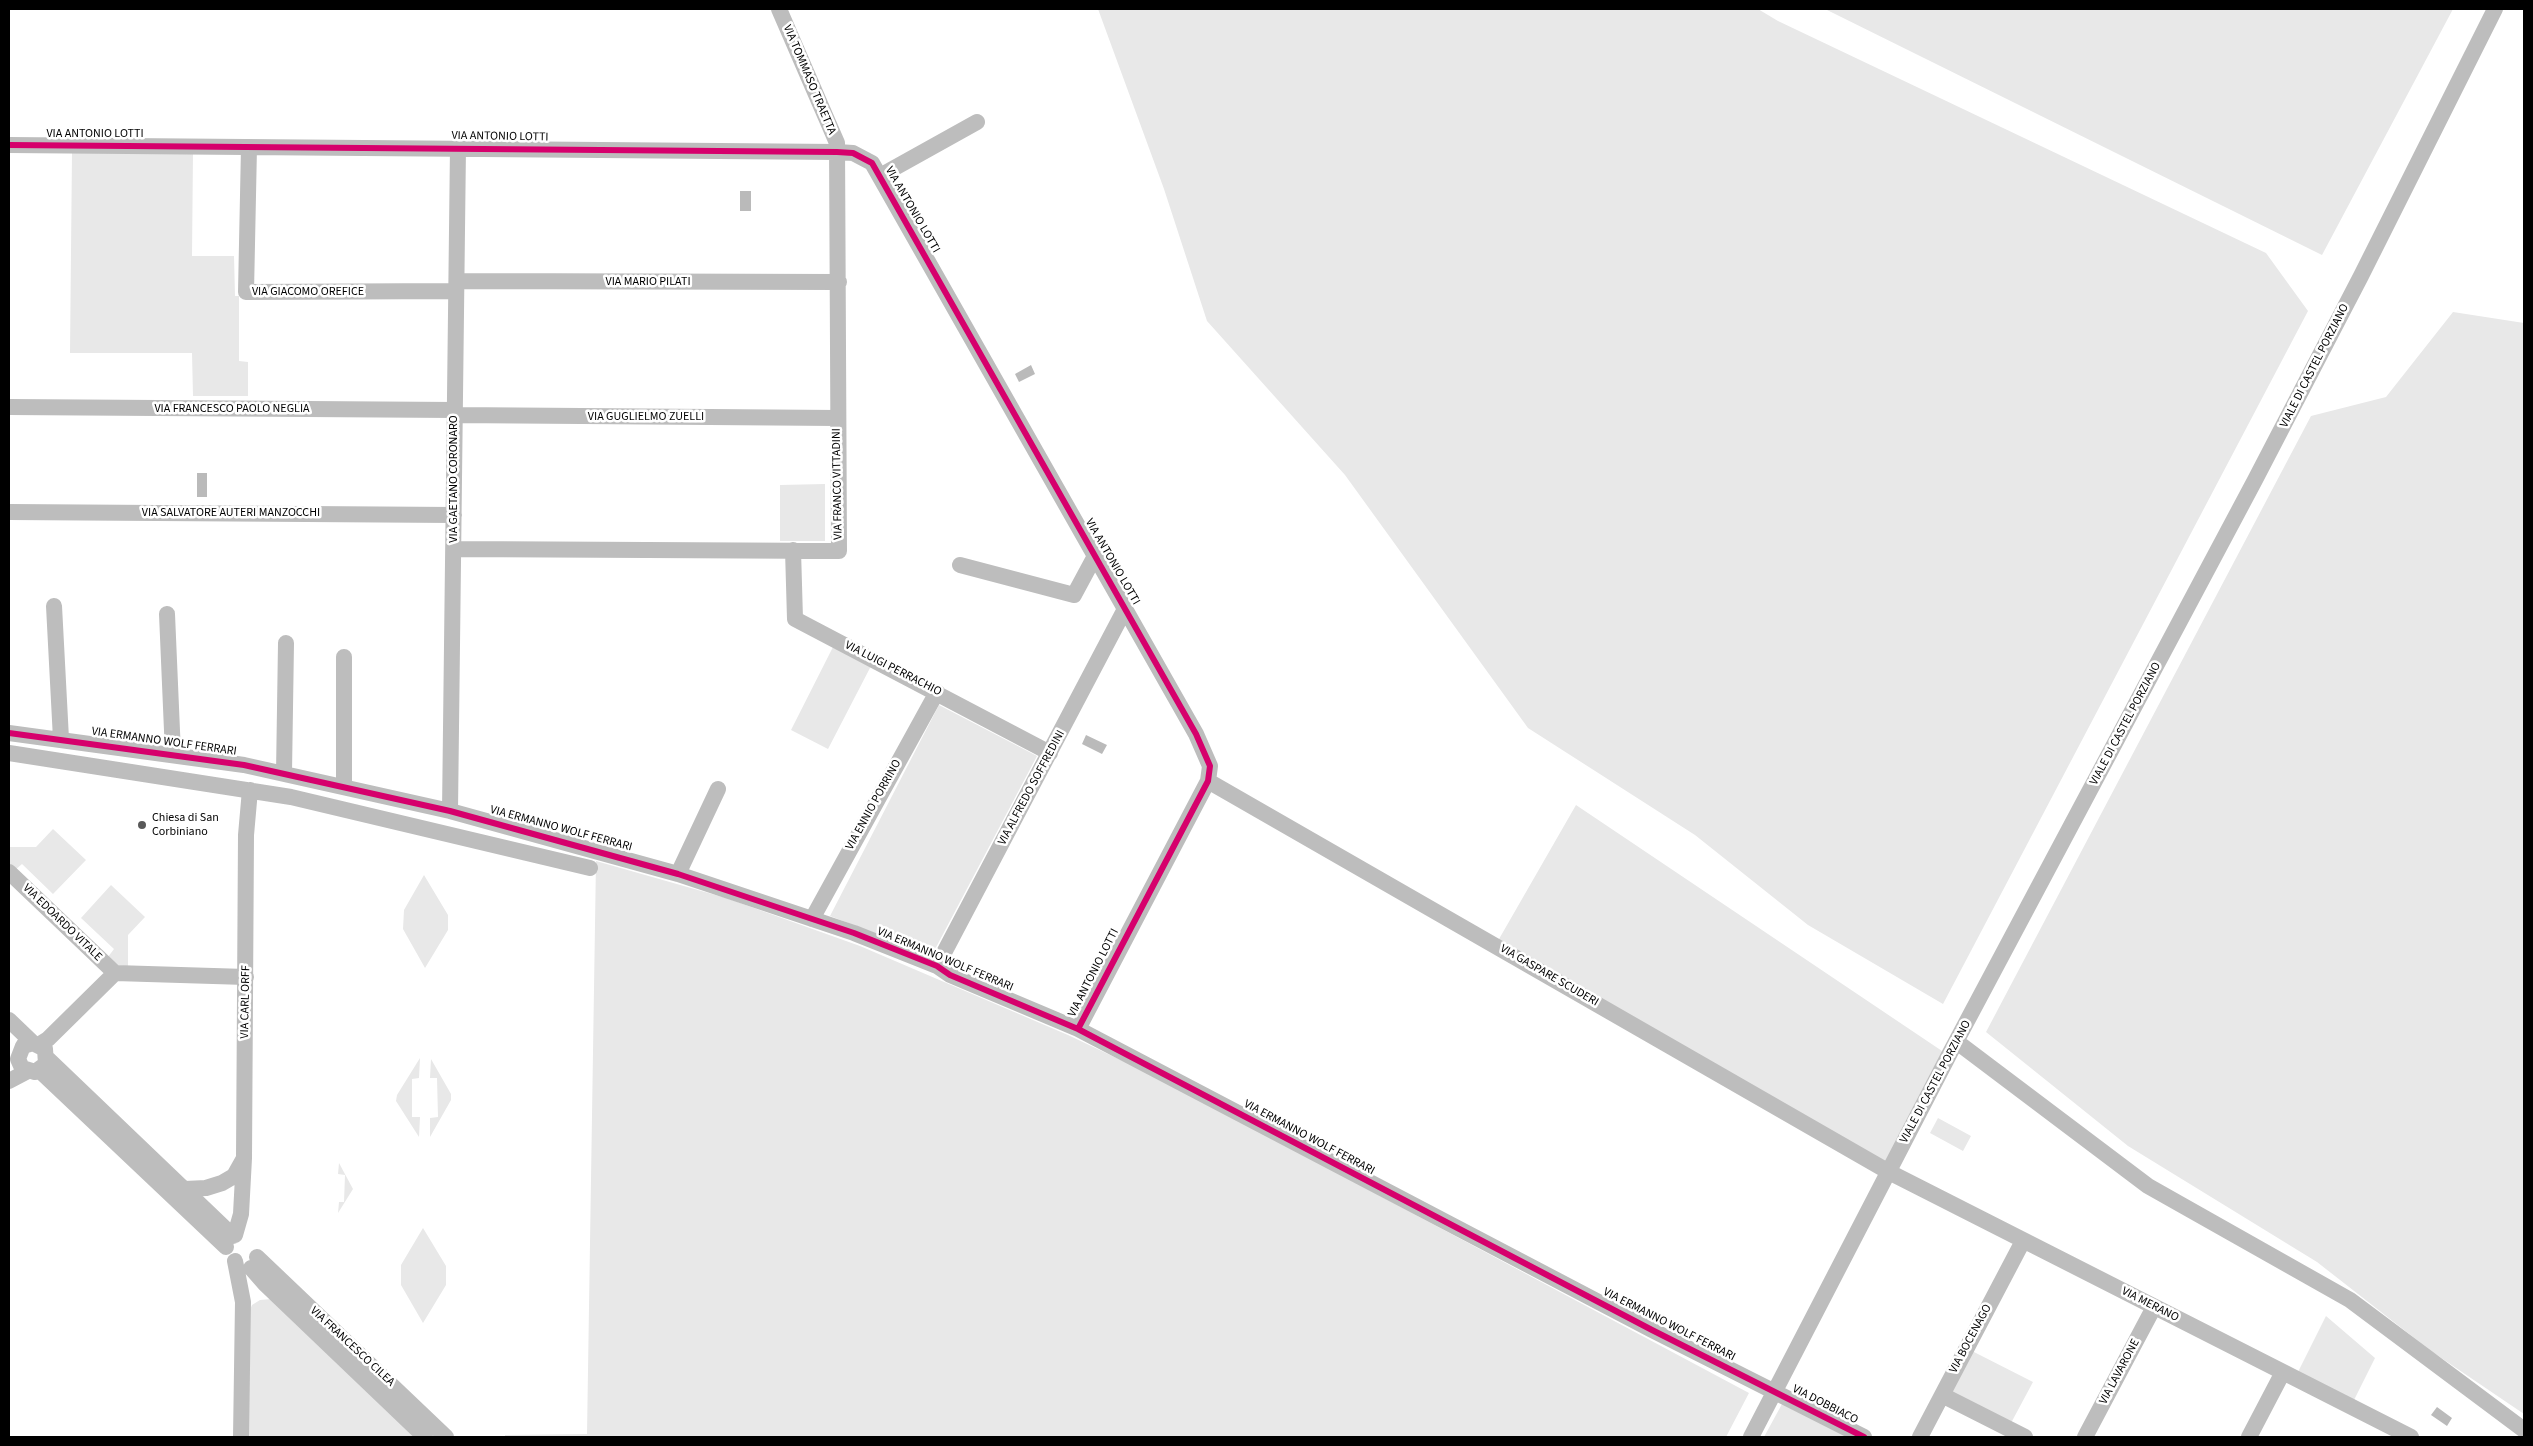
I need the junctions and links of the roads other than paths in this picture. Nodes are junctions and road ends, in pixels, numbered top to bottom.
1 (779, 9) edge
2 (2495, 9) edge
3 (977, 122) dead end
4 (9, 145) edge
5 (249, 147) junction
6 (458, 147) junction
7 (837, 152) junction
8 (880, 176) junction
9 (839, 282) junction
10 (457, 286) junction
11 (9, 408) edge
12 (455, 413) junction
13 (837, 418) junction
14 (9, 512) edge
15 (454, 515) junction
16 (454, 549) junction
17 (793, 550) junction
18 (1095, 556) junction
19 (960, 565) dead end
20 (54, 606) dead end
21 (1125, 609) junction
22 (166, 614) dead end
23 (286, 643) dead end
24 (344, 657) dead end
25 (937, 692) junction
26 (9, 732) edge
27 (61, 739) junction
28 (9, 752) edge
29 (1050, 753) junction
30 (173, 754) junction
31 (284, 773) junction
32 (1208, 781) junction
33 (344, 787) junction
34 (718, 789) dead end
35 (250, 790) junction
36 (450, 811) junction
37 (590, 868) dead end
38 (9, 872) edge
39 (678, 874) junction
40 (812, 918) junction
41 (937, 966) junction
42 (115, 973) junction
43 (246, 977) junction
44 (9, 1020) edge
45 (1078, 1029) junction
46 (1957, 1042) junction
47 (33, 1053) edge
48 (10, 1080) edge
49 (244, 1158) junction
50 (1889, 1172) junction
51 (185, 1189) junction
52 (2023, 1241) junction
53 (242, 1252) junction
54 (242, 1295) junction
55 (278, 1296) junction
56 (2154, 1307) junction
57 (2282, 1374) junction
58 (1775, 1392) junction
59 (1942, 1395) junction
60 (2524, 1430) edge
61 (241, 1437) edge
62 (426, 1437) edge
63 (446, 1437) edge
64 (1751, 1437) edge
65 (1864, 1437) edge
66 (1920, 1437) edge
67 (2025, 1437) edge
68 (2085, 1437) edge
69 (2248, 1437) edge
70 (2411, 1437) edge

1 - 7 street, VIA TOMMASO TRAETTA
2 - 46 street, VIALE DI CASTEL PORZIANO
3 - 8 street
4 - 5 street, VIA ANTONIO LOTTI
5 - 6 street, VIA ANTONIO LOTTI
5 - 10 street, VIA GIACOMO OREFICE
6 - 7 street, VIA ANTONIO LOTTI
6 - 10 street, VIA GAETANO CORONARO
7 - 8 street, VIA ANTONIO LOTTI
7 - 9 street, VIA FRANCO VITTADINI
8 - 18 street, VIA ANTONIO LOTTI
9 - 10 street, VIA MARIO PILATI
9 - 13 street, VIA FRANCO VITTADINI
10 - 12 street, VIA GAETANO CORONARO
11 - 12 street, VIA FRANCESCO PAOLO NEGLIA
12 - 13 street, VIA GUGLIELMO ZUELLI
12 - 15 street, VIA GAETANO CORONARO
13 - 17 street, VIA FRANCO VITTADINI
14 - 15 street, VIA SALVATORE AUTERI MANZOCCHI
15 - 16 street, VIA GAETANO CORONARO
16 - 17 street, VIA FRANCO VITTADINI
16 - 36 street, VIA GAETANO CORONARO
17 - 25 street, VIA LUIGI PERRACHIO
18 - 19 street
18 - 21 street, VIA ANTONIO LOTTI
20 - 27 street
21 - 29 street, VIA ALFREDO SOFFREDINI
21 - 32 street, VIA ANTONIO LOTTI
22 - 30 street
23 - 31 street
24 - 33 street
25 - 29 street, VIA LUIGI PERRACHIO
25 - 40 street, VIA ENNIO PORRINO
26 - 27 street, VIA ERMANNO WOLF FERRARI
27 - 30 street, VIA ERMANNO WOLF FERRARI
28 - 35 street
29 - 41 street, VIA ALFREDO SOFFREDINI
30 - 31 street, VIA ERMANNO WOLF FERRARI
31 - 33 street, VIA ERMANNO WOLF FERRARI
32 - 45 street, VIA ANTONIO LOTTI
32 - 50 street, VIA GASPARE SCUDERI
33 - 36 street, VIA ERMANNO WOLF FERRARI
34 - 39 street
35 - 37 street
35 - 43 street, VIA CARL ORFF
36 - 39 street, VIA ERMANNO WOLF FERRARI
38 - 42 street, VIA EDOARDO VITALE
39 - 40 street, VIA ERMANNO WOLF FERRARI
40 - 41 street, VIA ERMANNO WOLF FERRARI
41 - 45 street, VIA ERMANNO WOLF FERRARI
42 - 43 street
42 - 47 street
43 - 49 street, VIA CARL ORFF
44 - 47 street, VIA FRANCESCO CILEA
45 - 58 street, VIA ERMANNO WOLF FERRARI
46 - 50 street, VIALE DI CASTEL PORZIANO
46 - 60 street
47 - 48 street
47 - 51 street, VIA FRANCESCO CILEA
47 - 53 street, VIA FRANCESCO CILEA
49 - 51 street
49 - 53 street, VIA CARL ORFF
50 - 52 street, VIA MERANO
50 - 58 street, VIALE DI CASTEL PORZIANO
51 - 53 street, VIA FRANCESCO CILEA
52 - 56 street, VIA MERANO
52 - 59 street, VIA BOCENAGO
53 - 54 street, VIA CARL ORFF
53 - 55 street, VIA FRANCESCO CILEA
53 - 63 street, VIA FRANCESCO CILEA
54 - 55 street
54 - 61 street, VIA CARL ORFF
55 - 62 street, VIA FRANCESCO CILEA
56 - 57 street, VIA MERANO
56 - 68 street, VIA LAVARONE
57 - 69 street
57 - 70 street, VIA MERANO
58 - 64 street, VIALE DI CASTEL PORZIANO
58 - 65 street, VIA DOBBIACO
59 - 66 street, VIA BOCENAGO
59 - 67 street

